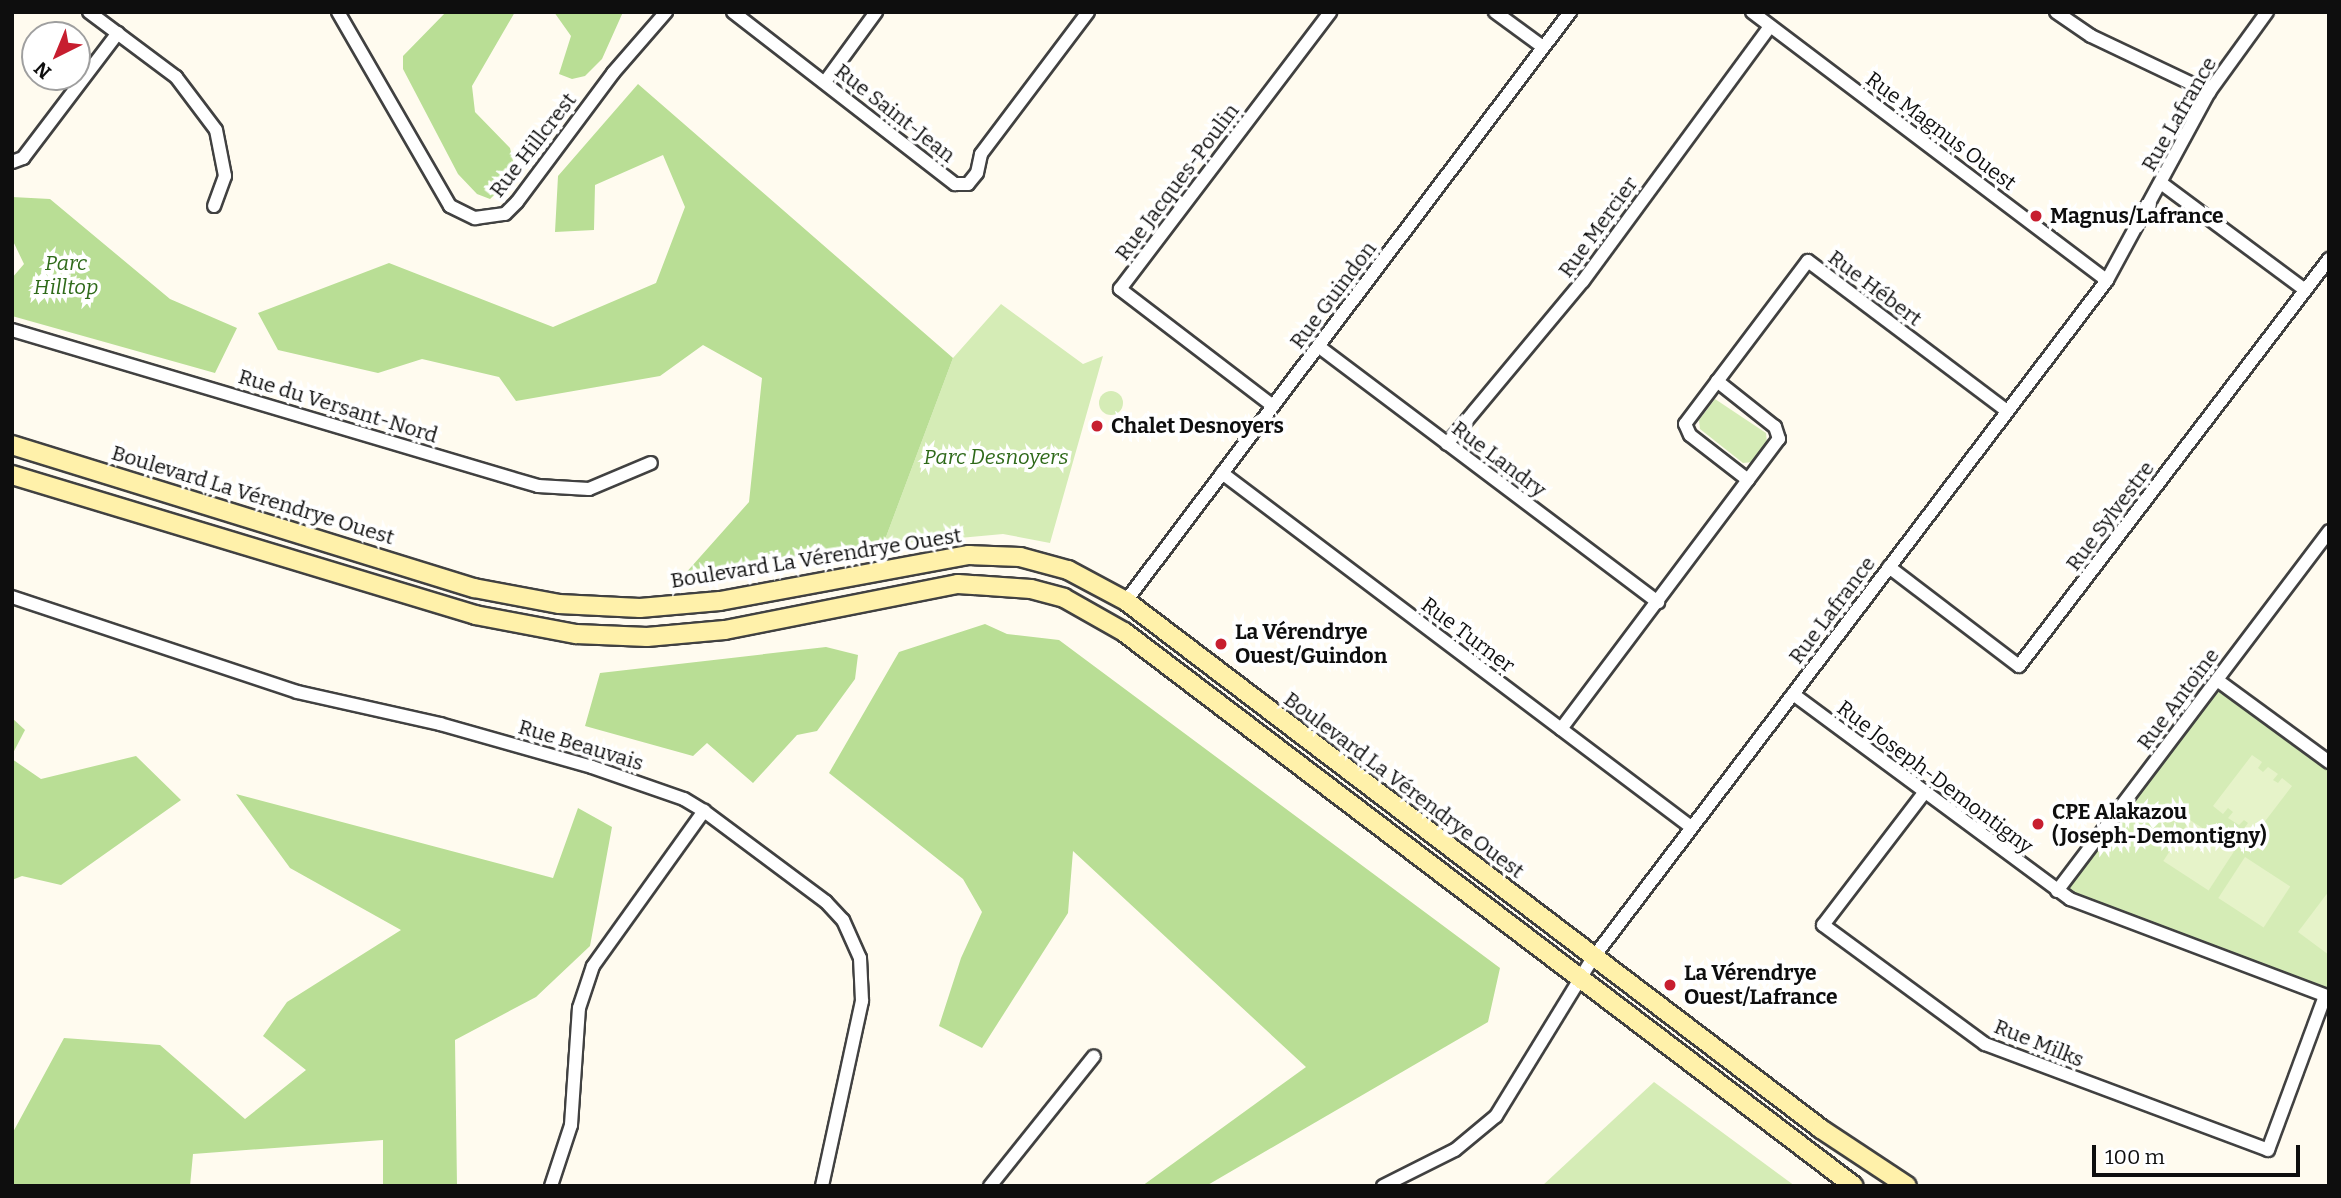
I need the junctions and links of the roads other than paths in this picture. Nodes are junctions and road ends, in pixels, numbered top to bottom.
1 (89, 12) edge
2 (338, 12) edge
3 (666, 12) edge
4 (733, 12) edge
5 (876, 12) edge
6 (1087, 12) edge
7 (1330, 12) edge
8 (1495, 12) edge
9 (1570, 12) edge
10 (1752, 12) edge
11 (2056, 12) edge
12 (2267, 12) edge
13 (1770, 26) junction
14 (118, 33) junction
15 (1544, 47) junction
16 (825, 82) junction
17 (2209, 92) junction
18 (12, 162) edge
19 (2161, 183) junction
20 (214, 206) dead end
21 (2329, 259) edge
22 (2107, 280) junction
23 (2305, 290) junction
24 (12, 330) edge
25 (1318, 346) junction
26 (1717, 381) junction
27 (1273, 405) junction
28 (2007, 411) junction
29 (1447, 444) junction
30 (12, 445) edge
31 (651, 463) dead end
32 (1222, 473) junction
33 (12, 475) edge
34 (1748, 480) junction
35 (2329, 531) edge
36 (1888, 567) junction
37 (12, 597) edge
38 (1126, 601) junction
39 (1658, 602) junction
40 (2217, 680) junction
41 (1793, 694) junction
42 (1561, 729) junction
43 (2329, 762) edge
44 (1924, 793) junction
45 (704, 811) junction
46 (1691, 827) junction
47 (2057, 891) junction
48 (1593, 958) junction
49 (1580, 978) junction
50 (2327, 996) edge
51 (1094, 1056) dead end
52 (557, 1184) edge
53 (822, 1186) edge
54 (990, 1186) edge
55 (1383, 1186) edge
56 (1854, 1186) edge
57 (1907, 1186) edge

1 - 14 street
2 - 3 street, Rue Hillcrest
4 - 16 street, Rue Saint-Jean
5 - 16 street
6 - 16 street, Rue Saint-Jean
7 - 27 street, Rue Jacques-Poulin
8 - 15 street
9 - 15 street, Rue Guindon
10 - 13 street, Rue Magnus Ouest
11 - 17 street
12 - 17 street, Rue Lafrance
13 - 22 street, Rue Magnus Ouest
13 - 29 street, Rue Mercier
14 - 18 street
14 - 20 street
15 - 25 street, Rue Guindon
17 - 19 street, Rue Lafrance
19 - 22 street, Rue Lafrance
19 - 23 street
21 - 23 street, Rue Sylvestre
22 - 28 street, Rue Lafrance
23 - 36 street, Rue Sylvestre
24 - 31 street, Rue du Versant-Nord
25 - 27 street, Rue Guindon
25 - 29 street, Rue Landry
26 - 28 street, Rue Hébert
26 - 34 street
26 - 34 street, Rue Hébert
27 - 32 street, Rue Guindon
28 - 36 street, Rue Lafrance
29 - 39 street, Rue Landry
30 - 38 main road, Boulevard La Vérendrye Ouest
32 - 38 street, Rue Guindon
32 - 42 street, Rue Turner
33 - 49 main road
34 - 39 street
35 - 40 street, Rue Antoine
36 - 41 street, Rue Lafrance
37 - 45 street, Rue Beauvais
38 - 48 main road, Boulevard La Vérendrye Ouest
39 - 42 street
40 - 43 street
40 - 47 street, Rue Antoine
41 - 44 street, Rue Joseph-Demontigny
41 - 46 street, Rue Lafrance
42 - 46 street, Rue Turner
44 - 47 street, Rue Joseph-Demontigny
44 - 50 street, Rue Milks
45 - 52 street
45 - 53 street, Rue Beauvais
46 - 48 street, Rue Lafrance
47 - 50 street, Rue Joseph-Demontigny
48 - 49 street, Rue Lafrance
48 - 57 main road, Boulevard La Vérendrye Ouest
49 - 55 street, Rue Lafrance
49 - 56 main road
51 - 54 street

